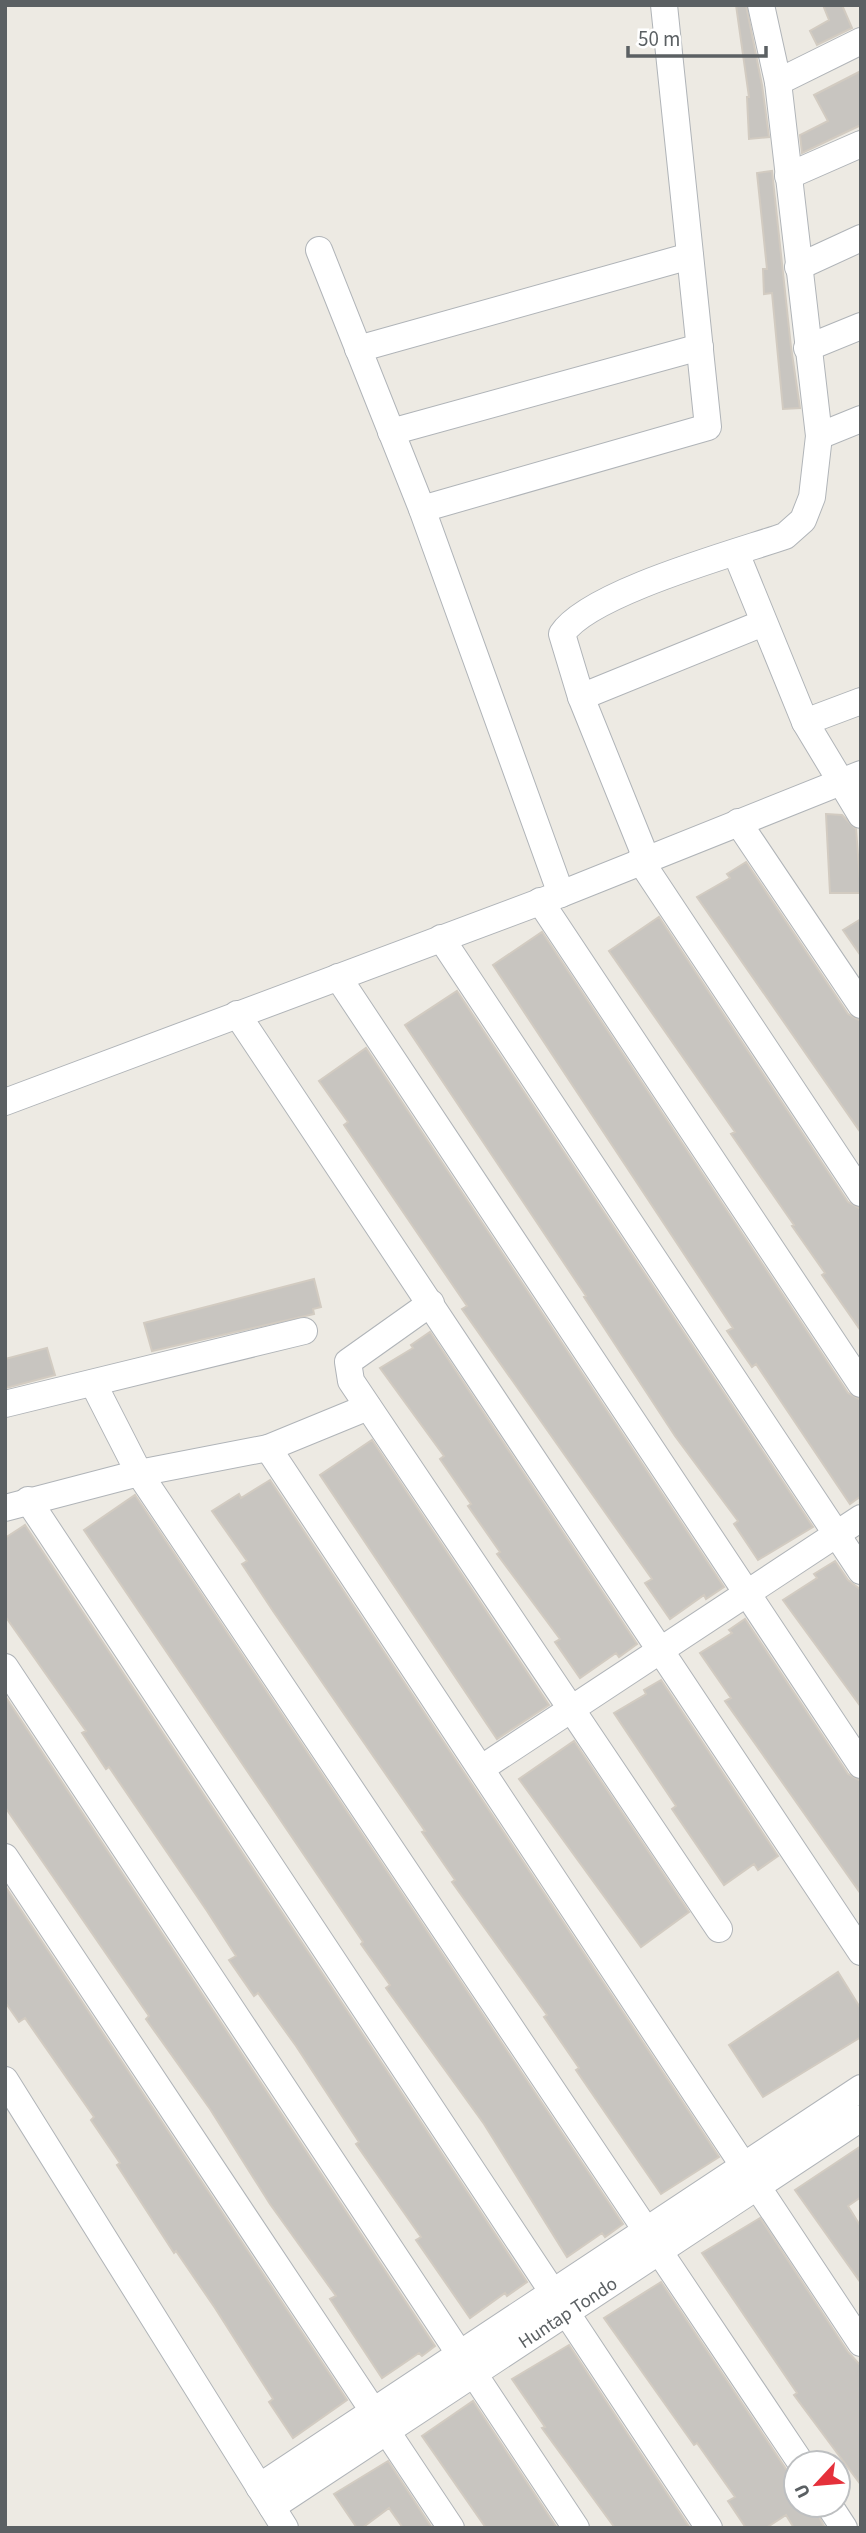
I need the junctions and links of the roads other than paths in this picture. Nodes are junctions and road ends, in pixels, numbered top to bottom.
1 (664, 5) edge
2 (761, 5) edge
3 (861, 41) edge
4 (778, 82) junction
5 (861, 144) edge
6 (788, 176) junction
7 (861, 238) edge
8 (319, 250) dead end
9 (690, 256) junction
10 (798, 267) junction
11 (861, 326) edge
12 (700, 347) junction
13 (807, 348) junction
14 (358, 349) junction
15 (861, 419) edge
16 (391, 432) junction
17 (820, 436) junction
18 (422, 509) junction
19 (736, 553) junction
20 (763, 623) junction
21 (581, 697) junction
22 (861, 701) edge
23 (804, 722) junction
24 (850, 778) edge
25 (861, 815) edge
26 (738, 822) junction
27 (643, 859) junction
28 (551, 897) junction
29 (441, 938) junction
30 (338, 977) junction
31 (861, 1005) edge
32 (237, 1014) junction
33 (5, 1102) edge
34 (861, 1194) edge
35 (431, 1303) junction
36 (304, 1331) dead end
37 (93, 1383) junction
38 (861, 1384) edge
39 (5, 1404) edge
40 (368, 1407) junction
41 (268, 1448) junction
42 (139, 1473) junction
43 (17, 1504) edge
44 (861, 1518) edge
45 (836, 1534) junction
46 (861, 1571) edge
47 (747, 1593) junction
48 (661, 1650) junction
49 (5, 1667) edge
50 (572, 1709) junction
51 (861, 1765) edge
52 (482, 1768) junction
53 (5, 1857) edge
54 (719, 1929) dead end
55 (861, 1952) edge
56 (5, 2080) edge
57 (861, 2088) edge
58 (857, 2129) edge
59 (751, 2176) junction
60 (652, 2241) junction
61 (560, 2302) junction
62 (861, 2343) edge
63 (466, 2364) junction
64 (380, 2421) junction
65 (792, 2449) edge
66 (272, 2507) edge
67 (451, 2528) edge
68 (576, 2528) edge
69 (709, 2528) edge

1 - 9 street
2 - 4 street
3 - 4 street
4 - 6 street
5 - 6 street
6 - 10 street
7 - 10 street
8 - 14 street
9 - 12 street
9 - 14 street
10 - 13 street
11 - 13 street
12 - 16 street
12 - 18 street
13 - 17 street
14 - 16 street
15 - 17 street
16 - 18 street
17 - 19 street
18 - 28 street
19 - 20 street
19 - 21 street
20 - 21 street
20 - 23 street
21 - 27 street
22 - 23 street
23 - 24 street
24 - 25 street
24 - 26 street
26 - 27 street
26 - 31 street
27 - 28 street
27 - 34 street
28 - 29 street
28 - 38 street
29 - 30 street
29 - 45 street
30 - 32 street
30 - 47 street
32 - 33 street
32 - 35 street
35 - 40 street
35 - 48 street
36 - 37 street
37 - 39 street
37 - 42 street
40 - 41 street
40 - 50 street
41 - 42 street
41 - 52 street
42 - 43 street
42 - 60 street
43 - 61 street
44 - 45 street
45 - 46 street
45 - 47 street
47 - 48 street
47 - 51 street
48 - 50 street
48 - 55 street
49 - 63 street
50 - 52 street
50 - 54 street
52 - 59 street
53 - 64 street
56 - 66 street
57 - 59 street
58 - 59 street, Huntap Tondo
59 - 60 street, Huntap Tondo
59 - 62 street
60 - 61 street, Huntap Tondo
60 - 65 street
61 - 63 street, Huntap Tondo
61 - 69 street
63 - 64 street, Huntap Tondo
63 - 68 street
64 - 66 street, Huntap Tondo
64 - 67 street

